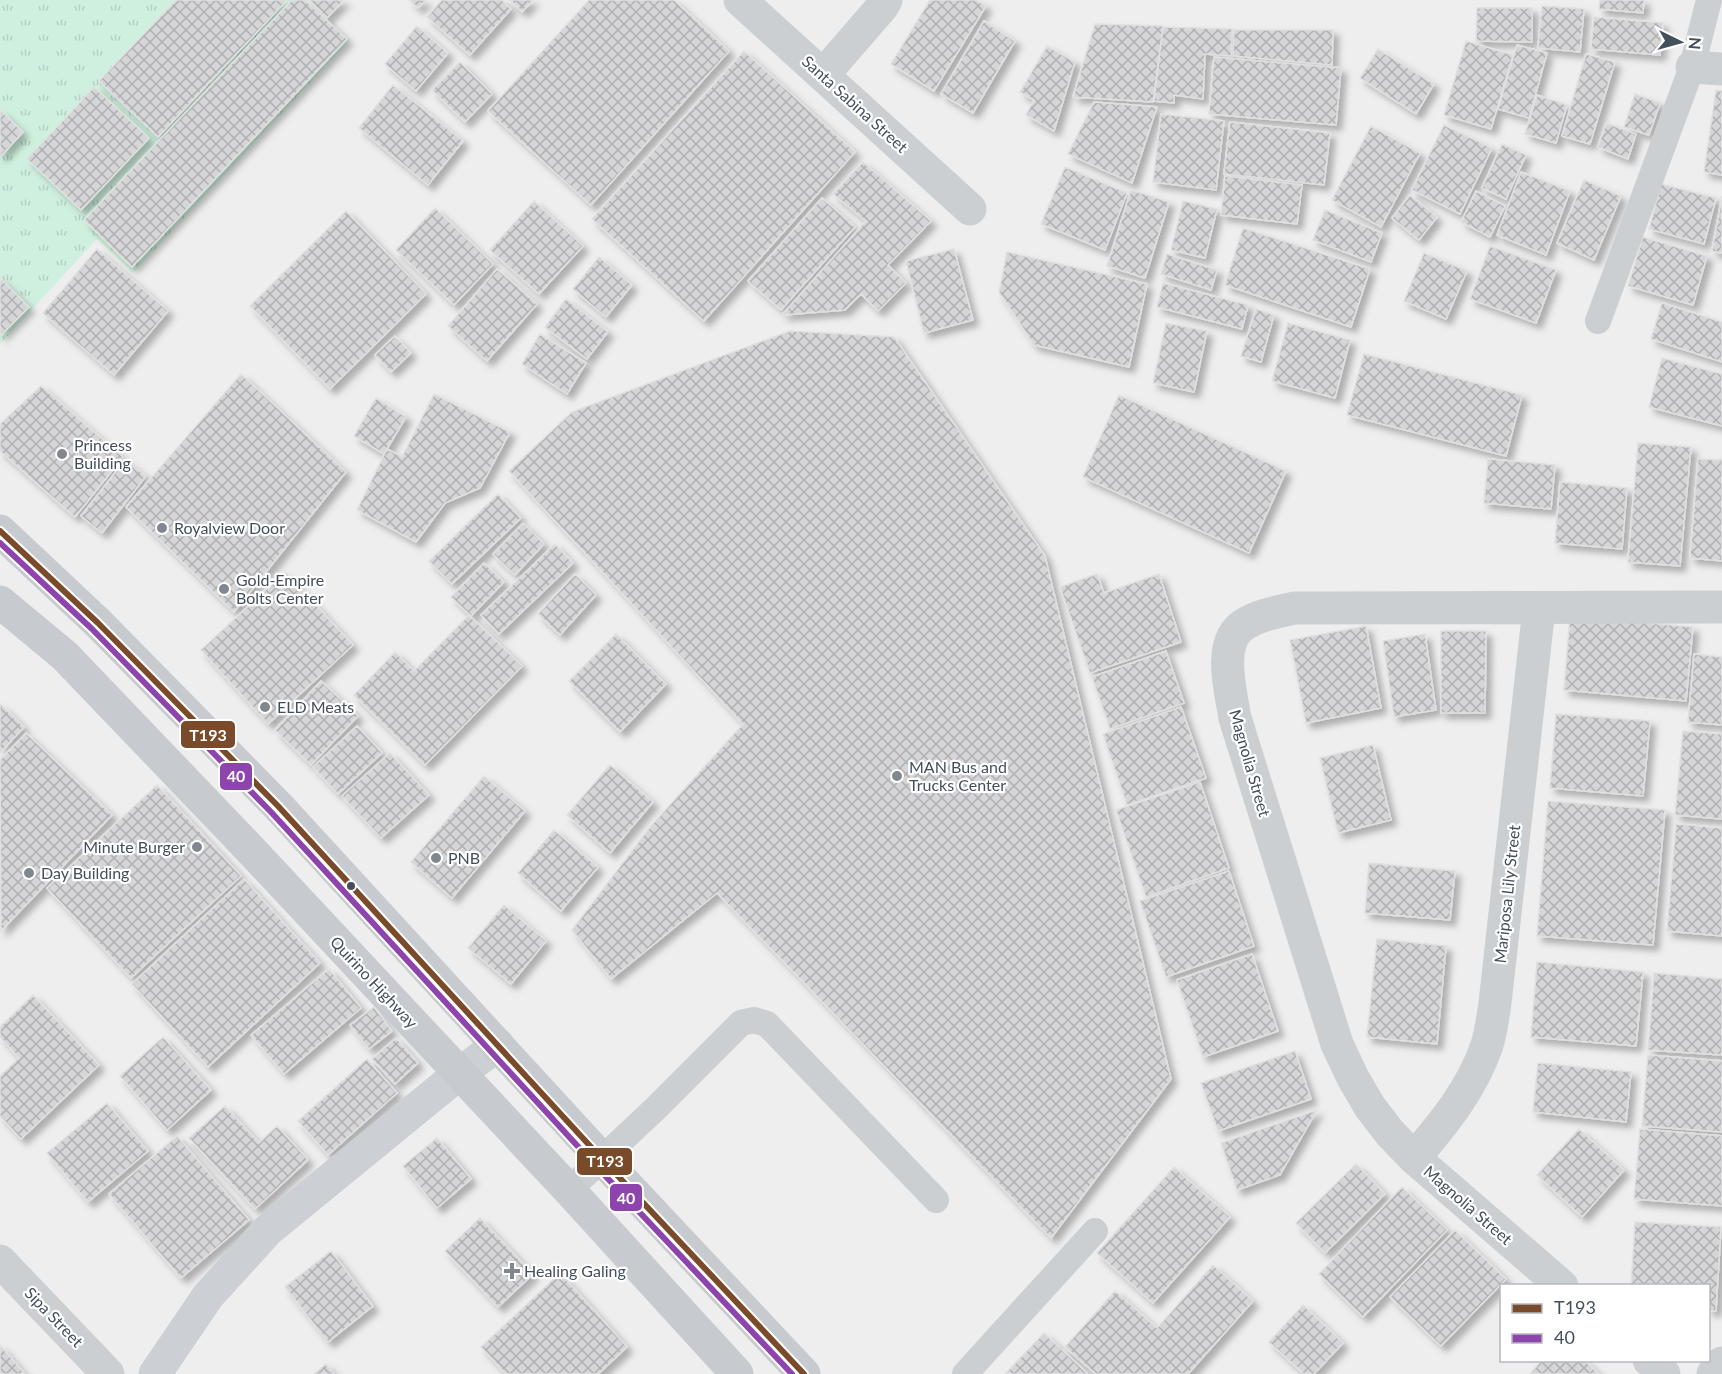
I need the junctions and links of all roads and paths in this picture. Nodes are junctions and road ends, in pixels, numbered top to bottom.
1 (740, 0) edge
2 (886, 0) edge
3 (1709, 0) edge
4 (1707, 68) edge
5 (823, 75) junction
6 (970, 209) dead end
7 (1598, 321) dead end
8 (0, 531) edge
9 (0, 602) edge
10 (1722, 607) edge
11 (1539, 608) junction
12 (498, 1045) junction
13 (460, 1073) junction
14 (1414, 1158) junction
15 (602, 1160) junction
16 (569, 1190) junction
17 (936, 1200) dead end
18 (1095, 1231) dead end
19 (0, 1261) edge
20 (1560, 1284) edge
21 (1651, 1362) edge
22 (1722, 1363) edge
23 (108, 1374) edge
24 (155, 1374) edge
25 (737, 1374) edge
26 (804, 1374) edge
27 (965, 1374) edge
28 (1664, 1374) edge
29 (1713, 1374) edge

1 - 5 street, Santa Sabina Street
2 - 5 street
3 - 4 lane
4 - 7 lane
5 - 6 street, Santa Sabina Street
8 - 12 main road
9 - 13 main road, Quirino Highway
10 - 11 street, Magnolia Street
11 - 14 street, Mariposa Lily Street
11 - 14 street, Magnolia Street
12 - 13 street
12 - 15 main road
13 - 16 main road, Quirino Highway
13 - 24 street
14 - 20 street, Magnolia Street
15 - 16 lane
15 - 17 lane
15 - 26 main road
16 - 25 main road, Quirino Highway
18 - 27 lane
19 - 23 street, Sipa Street
21 - 28 street
22 - 29 street

